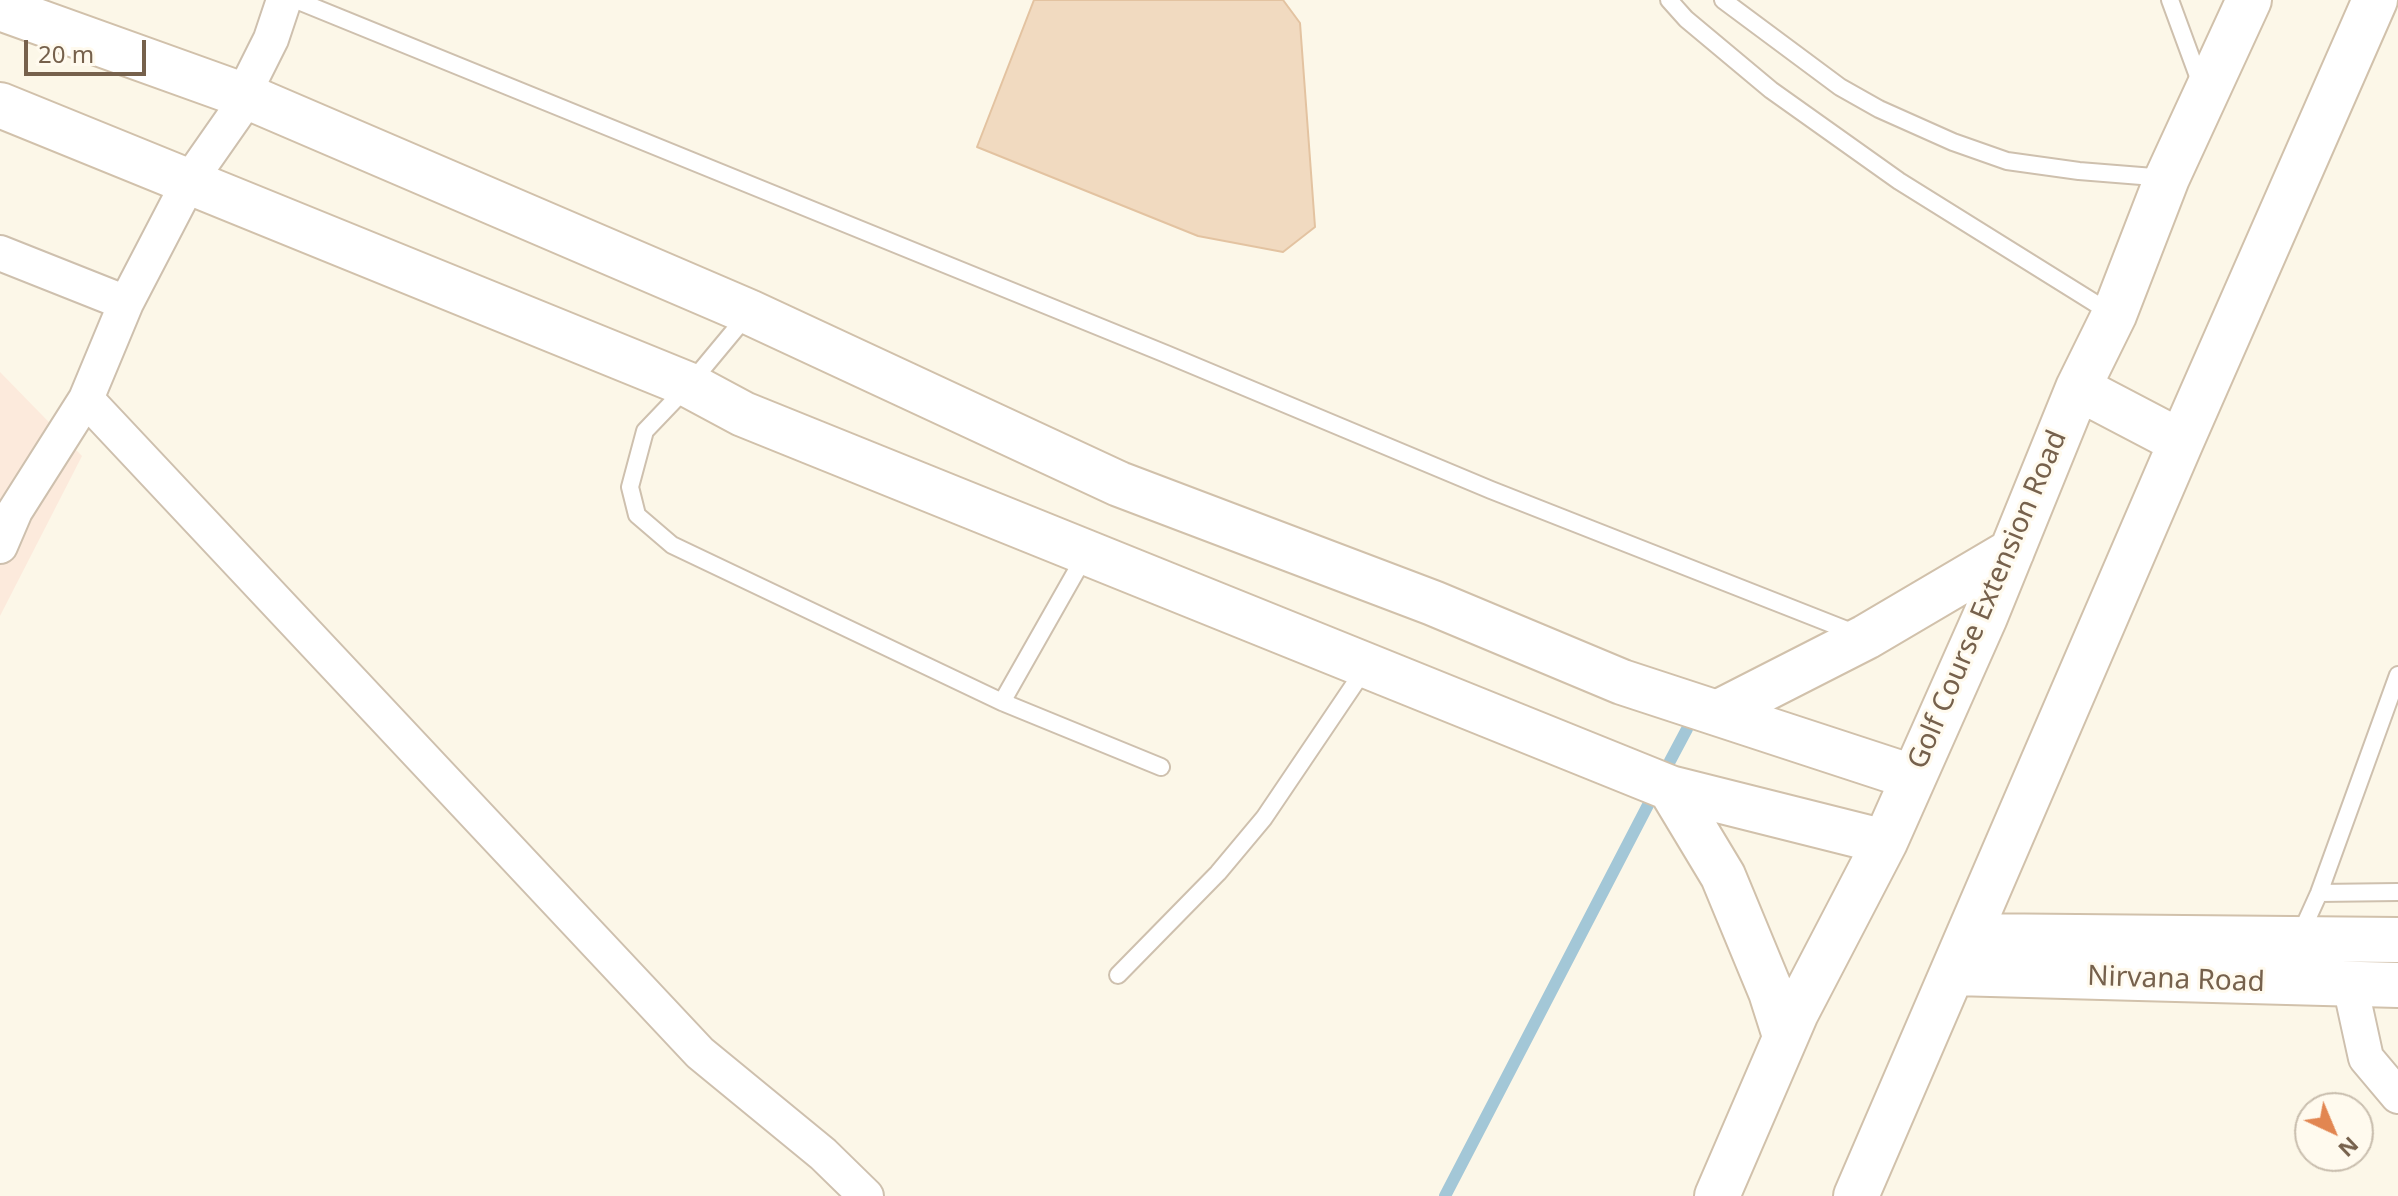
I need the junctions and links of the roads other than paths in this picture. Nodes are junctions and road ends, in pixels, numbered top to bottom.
1 (284, 0) edge
2 (296, 0) edge
3 (1669, 0) edge
4 (1693, 0) edge
5 (1723, 0) edge
6 (2170, 0) edge
7 (2249, 0) edge
8 (2375, 0) edge
9 (0, 8) edge
10 (1686, 19) junction
11 (2205, 96) junction
12 (248, 97) junction
13 (0, 105) edge
14 (2167, 178) junction
15 (190, 180) junction
16 (0, 253) edge
17 (126, 303) junction
18 (749, 312) junction
19 (2114, 315) junction
20 (689, 385) junction
21 (2078, 388) junction
22 (86, 399) junction
23 (2181, 442) junction
24 (0, 546) edge
25 (2012, 551) junction
26 (1086, 552) junction
27 (1866, 637) junction
28 (1367, 666) junction
29 (2398, 675) edge
30 (1002, 702) junction
31 (1717, 713) junction
32 (1161, 767) dead end
33 (1912, 777) junction
34 (1670, 788) junction
35 (1885, 842) junction
36 (2398, 892) edge
37 (2319, 893) junction
38 (2299, 939) junction
39 (2398, 940) edge
40 (1962, 955) junction
41 (1118, 975) dead end
42 (2350, 985) junction
43 (2398, 985) edge
44 (1785, 1036) junction
45 (2398, 1096) edge
46 (866, 1196) edge
47 (1717, 1196) edge
48 (1856, 1196) edge

1 - 12 street
2 - 27 lane
3 - 10 lane
4 - 10 lane
5 - 14 lane
6 - 11 lane
7 - 11 main road, Golf Course Extension Road
8 - 23 main road
9 - 12 main road
10 - 19 lane
11 - 14 main road, Golf Course Extension Road
12 - 15 street
12 - 18 main road
13 - 15 main road
14 - 19 main road, Golf Course Extension Road
15 - 17 street
15 - 20 main road
16 - 17 street
17 - 22 street
18 - 20 lane
18 - 31 main road
19 - 21 main road, Golf Course Extension Road
20 - 26 main road
20 - 30 lane
21 - 23 main road
21 - 25 main road, Golf Course Extension Road
22 - 24 street
22 - 46 street
23 - 40 main road
25 - 27 main road
25 - 33 main road, Golf Course Extension Road
26 - 28 main road
26 - 30 lane
27 - 31 main road
28 - 34 main road
28 - 41 lane
29 - 37 lane
30 - 32 lane
31 - 33 main road
33 - 35 main road, Golf Course Extension Road
34 - 35 main road
34 - 44 main road
35 - 44 main road, Golf Course Extension Road
36 - 37 lane
37 - 38 lane
38 - 39 main road, Nirvana Road
38 - 40 main road, Nirvana Road
40 - 42 main road, Nirvana Road
40 - 48 main road
42 - 43 main road, Nirvana Road
42 - 45 street
44 - 47 main road, Golf Course Extension Road

